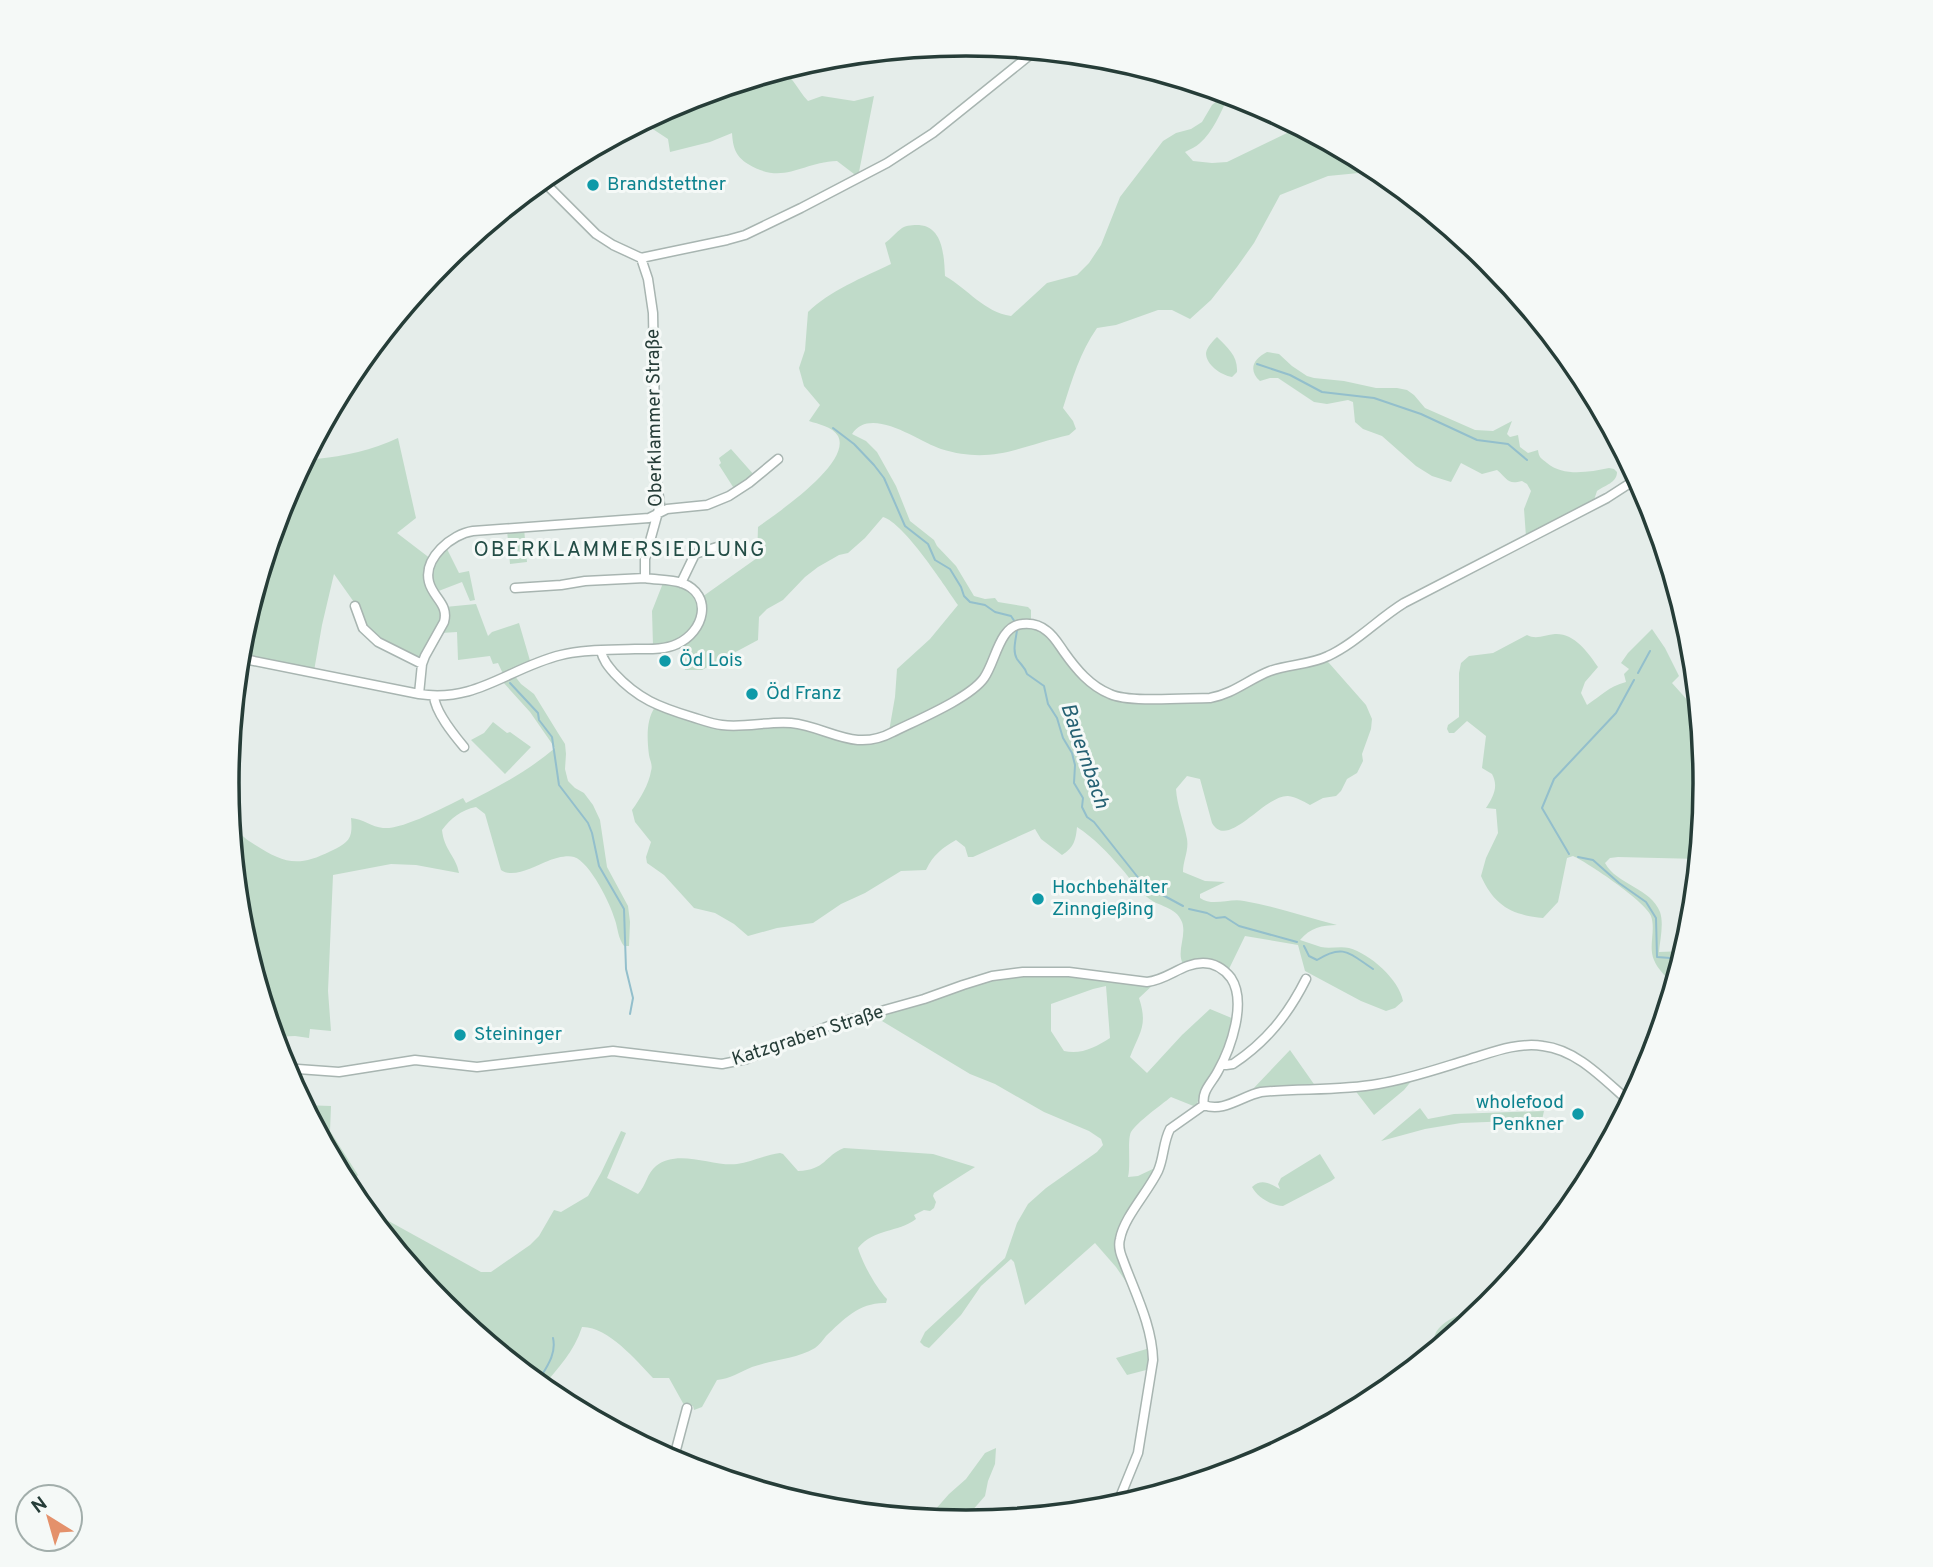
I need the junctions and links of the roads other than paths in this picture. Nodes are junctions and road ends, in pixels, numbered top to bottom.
1 (1025, 59) edge
2 (550, 188) edge
3 (642, 258) junction
4 (778, 459) dead end
5 (1629, 484) edge
6 (659, 513) junction
7 (717, 547) dead end
8 (645, 578) junction
9 (681, 583) junction
10 (515, 588) dead end
11 (355, 606) dead end
12 (601, 651) junction
13 (250, 660) edge
14 (422, 664) junction
15 (419, 694) junction
16 (434, 696) junction
17 (464, 747) dead end
18 (1306, 979) dead end
19 (1222, 1064) junction
20 (297, 1069) edge
21 (1623, 1096) edge
22 (1204, 1105) junction
23 (688, 1408) dead end
24 (676, 1450) edge
25 (1122, 1494) edge

1 - 3 street
2 - 3 street
3 - 6 street, Oberklammer Straße
4 - 6 street
5 - 12 street
6 - 8 street, Oberklammer Straße
6 - 14 street
7 - 9 street
8 - 9 street
8 - 10 street
9 - 12 street
11 - 14 street
12 - 16 street
13 - 15 street
14 - 15 street
15 - 16 street
16 - 17 street
18 - 19 street
19 - 20 street, Katzgraben Straße
19 - 22 street, Katzgraben Straße
21 - 22 street
22 - 25 street
23 - 24 street

